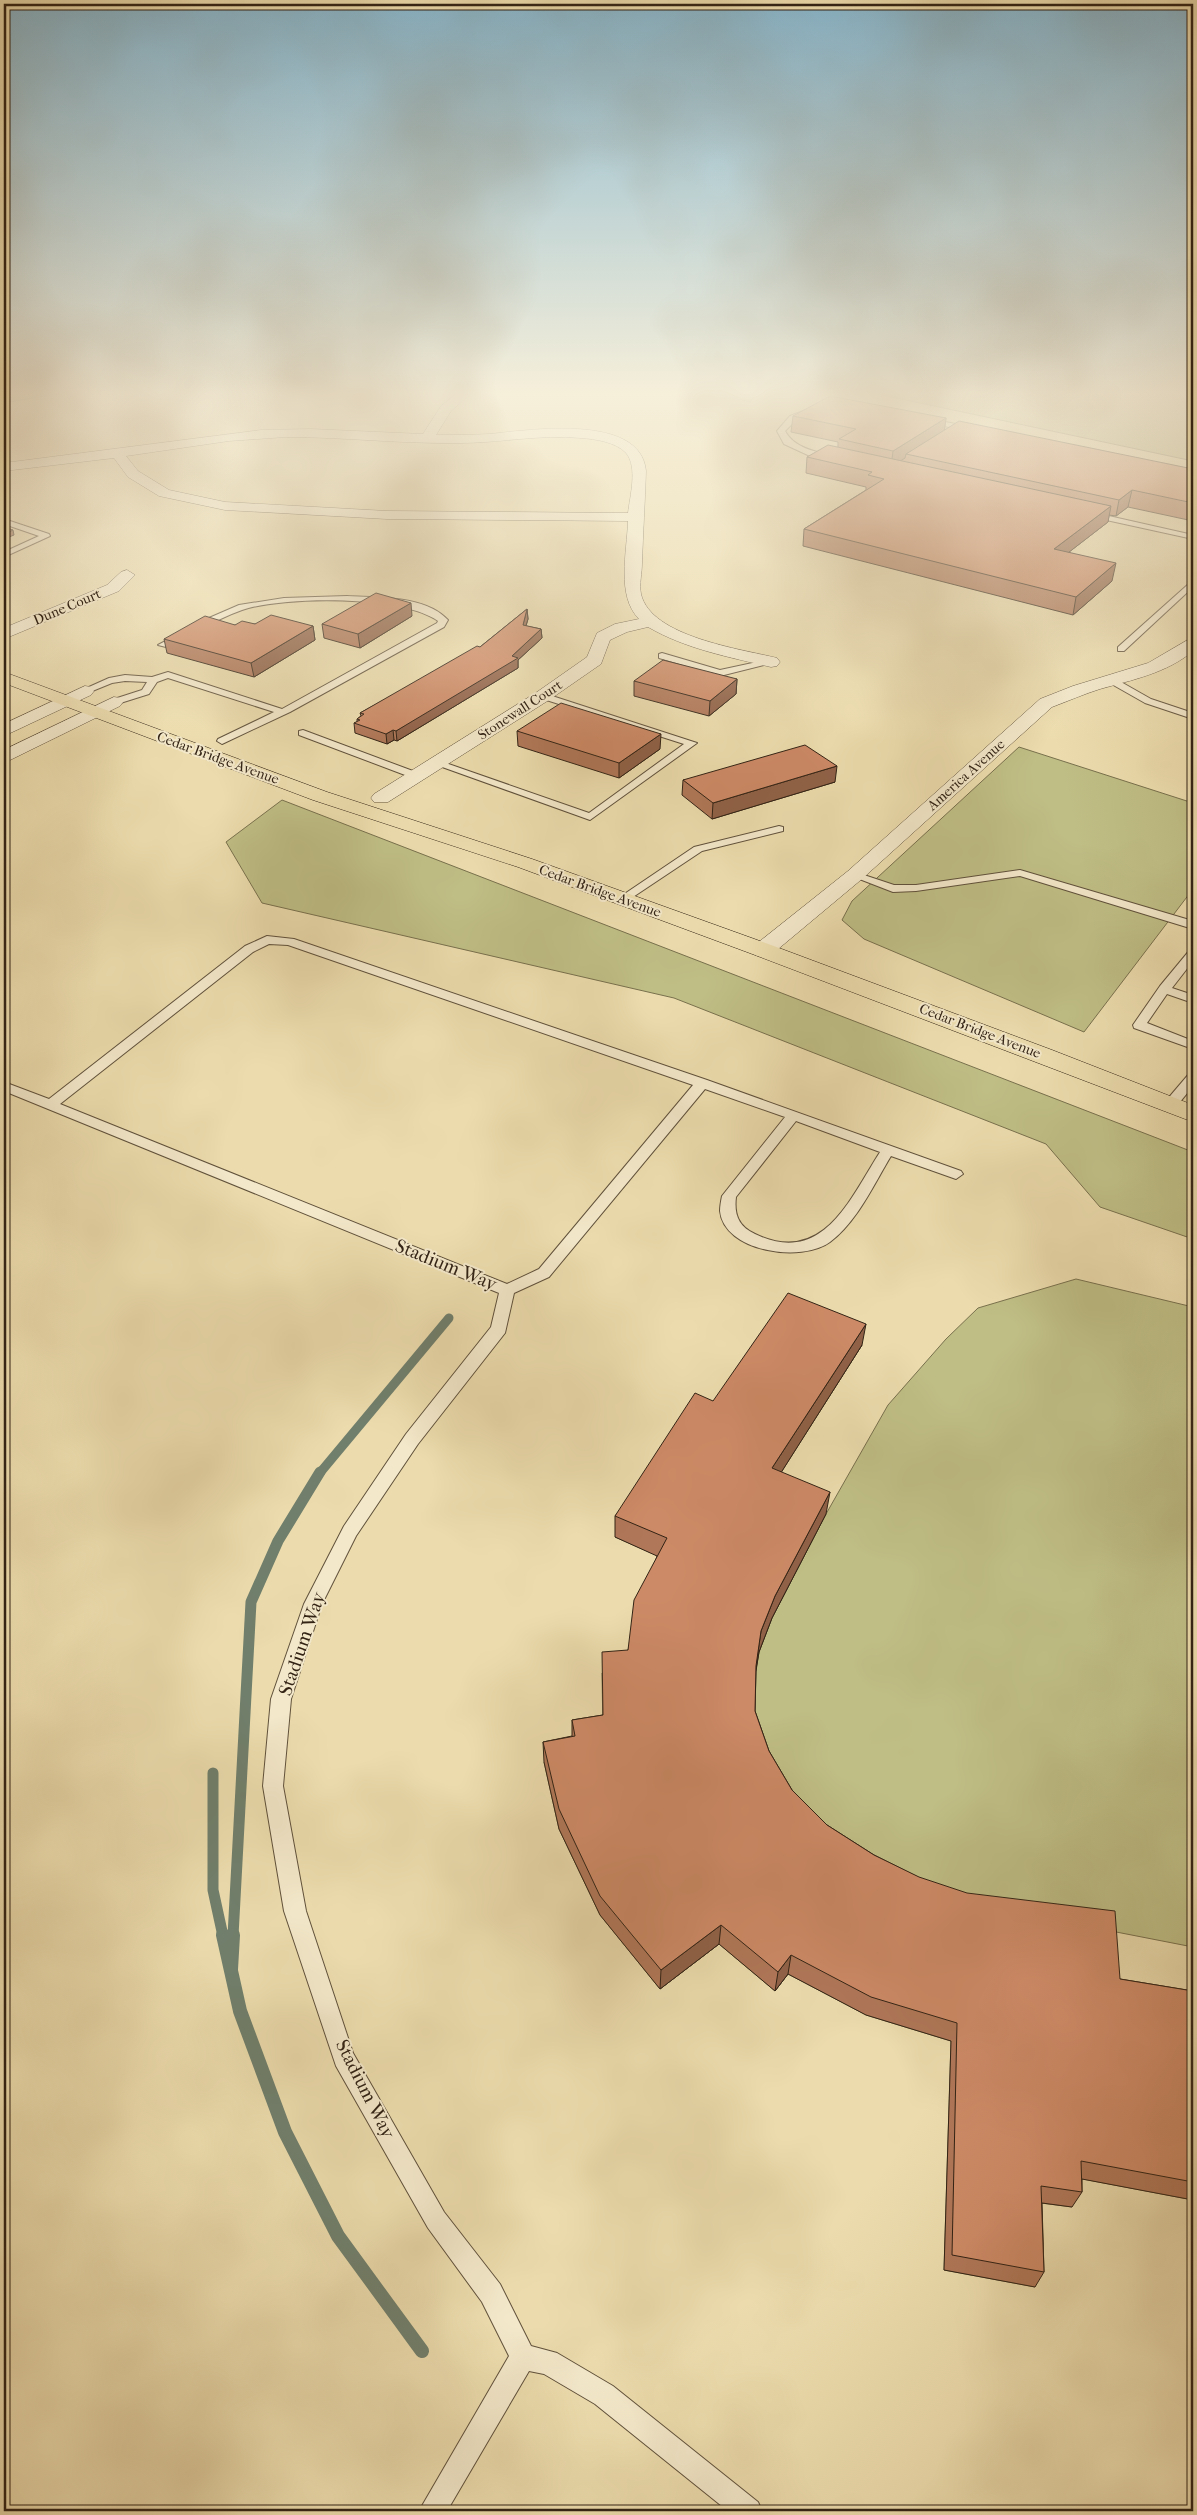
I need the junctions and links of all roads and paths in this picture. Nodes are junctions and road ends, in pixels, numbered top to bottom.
1 (250, 507) edge
2 (636, 507) edge
3 (1084, 513) edge
4 (635, 517) junction
5 (4, 521) edge
6 (1193, 537) edge
7 (4, 555) edge
8 (127, 575) dead end
9 (1193, 583) edge
10 (650, 621) junction
11 (4, 634) edge
12 (1193, 642) edge
13 (163, 645) dead end
14 (1121, 649) dead end
15 (662, 656) dead end
16 (770, 662) joint
17 (26, 667) dead end
18 (4, 677) edge
19 (154, 680) junction
20 (1111, 680) junction
21 (85, 690) junction
22 (543, 696) junction
23 (63, 701) junction
24 (114, 702) junction
25 (92, 712) junction
26 (283, 712) junction
27 (1193, 716) edge
28 (4, 731) edge
29 (302, 733) dead end
30 (222, 741) junction
31 (4, 757) edge
32 (436, 763) junction
33 (316, 775) dead end
34 (417, 776) junction
35 (334, 781) dead end
36 (381, 798) junction
37 (779, 829) dead end
38 (855, 875) junction
39 (585, 885) junction
40 (623, 899) junction
41 (1193, 926) edge
42 (763, 950) junction
43 (1193, 954) edge
44 (1164, 989) junction
45 (1193, 999) edge
46 (1193, 1045) edge
47 (1193, 1078) edge
48 (702, 1083) junction
49 (4, 1086) edge
50 (50, 1105) junction
51 (1170, 1105) junction
52 (1193, 1114) edge
53 (794, 1116) junction
54 (888, 1150) junction
55 (956, 1174) dead end
56 (507, 1290) junction
57 (523, 2357) junction
58 (432, 2511) edge
59 (749, 2511) edge

1 - 4 street
2 - 4 street
3 - 6 lane
4 - 10 street
5 - 7 lane
8 - 11 street, Dune Court
9 - 14 lane
10 - 16 street
10 - 22 street, Stonewall Court
12 - 20 street, America Avenue
13 - 26 lane
15 - 16 lane
17 - 21 main road
18 - 23 main road, Cedar Bridge Avenue
19 - 21 lane
19 - 24 lane
19 - 26 lane
20 - 27 lane
20 - 38 street, America Avenue
21 - 23 street
21 - 24 main road
22 - 32 street, Stonewall Court
22 - 32 lane
23 - 25 main road, Cedar Bridge Avenue
23 - 28 street
24 - 25 street
24 - 30 main road
25 - 31 street
25 - 39 main road, Cedar Bridge Avenue
26 - 30 lane
29 - 34 lane
30 - 33 main road
32 - 34 street, Stonewall Court
34 - 36 street, Stonewall Court
35 - 36 main road
36 - 39 main road
37 - 40 lane
38 - 41 lane
38 - 42 street, America Avenue
39 - 40 main road, Cedar Bridge Avenue
40 - 42 main road, Cedar Bridge Avenue
42 - 51 main road, Cedar Bridge Avenue
43 - 44 lane
44 - 45 lane
44 - 46 lane
47 - 51 lane
48 - 50 lane
48 - 53 lane
48 - 56 lane
49 - 50 lane, Stadium Way
50 - 56 lane, Stadium Way
51 - 52 main road, Cedar Bridge Avenue
53 - 54 lane
53 - 54 lane
54 - 55 lane
56 - 57 lane, Stadium Way
57 - 58 lane
57 - 59 lane

